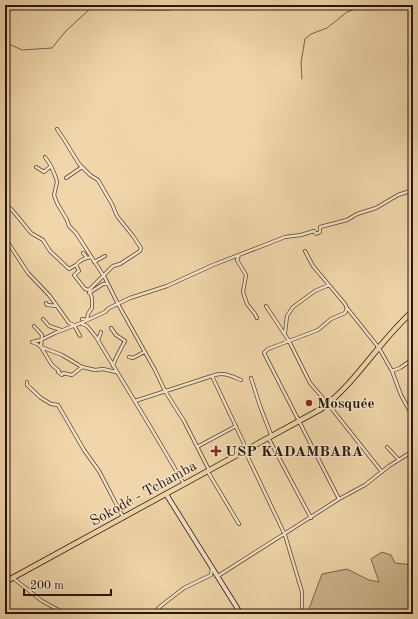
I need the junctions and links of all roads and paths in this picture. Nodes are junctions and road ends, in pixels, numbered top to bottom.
1 (57, 129) dead end
2 (45, 157) dead end
3 (37, 166) dead end
4 (51, 166) junction
5 (82, 167) junction
6 (66, 178) dead end
7 (413, 190) edge
8 (5, 204) edge
9 (5, 238) edge
10 (305, 251) dead end
11 (83, 253) dead end
12 (239, 254) junction
13 (105, 256) dead end
14 (86, 257) junction
15 (91, 257) junction
16 (94, 262) junction
17 (76, 265) junction
18 (69, 269) junction
19 (74, 275) junction
20 (103, 275) junction
21 (108, 284) junction
22 (329, 285) junction
23 (89, 292) junction
24 (46, 302) dead end
25 (118, 304) junction
26 (56, 306) junction
27 (266, 306) dead end
28 (347, 308) junction
29 (413, 311) edge
30 (257, 318) dead end
31 (43, 319) dead end
32 (82, 319) dead end
33 (87, 320) junction
34 (81, 324) junction
35 (74, 325) junction
36 (130, 325) junction
37 (34, 326) dead end
38 (111, 328) dead end
39 (129, 329) dead end
40 (61, 330) junction
41 (101, 332) dead end
42 (285, 334) junction
43 (80, 336) dead end
44 (133, 336) dead end
45 (138, 337) junction
46 (41, 340) junction
47 (98, 340) junction
48 (289, 341) junction
49 (41, 348) junction
50 (380, 348) junction
51 (144, 352) junction
52 (129, 357) dead end
53 (413, 359) edge
54 (113, 366) junction
55 (82, 367) junction
56 (392, 371) junction
57 (117, 372) junction
58 (212, 376) junction
59 (251, 378) dead end
60 (241, 380) dead end
61 (27, 382) dead end
62 (165, 391) junction
63 (135, 401) junction
64 (328, 404) junction
65 (413, 417) edge
66 (299, 422) junction
67 (236, 426) junction
68 (271, 438) junction
69 (197, 447) junction
70 (387, 447) dead end
71 (246, 451) junction
72 (413, 451) edge
73 (408, 454) junction
74 (413, 456) edge
75 (399, 460) junction
76 (208, 471) junction
77 (382, 472) junction
78 (184, 484) junction
79 (166, 494) junction
80 (339, 499) junction
81 (123, 517) junction
82 (311, 518) junction
83 (239, 524) dead end
84 (285, 534) junction
85 (212, 566) junction
86 (218, 577) junction
87 (12, 578) junction
88 (5, 582) edge
89 (66, 614) edge
90 (152, 614) edge
91 (241, 614) edge
92 (302, 614) edge

1 - 5 street
2 - 4 street
3 - 4 street
4 - 15 street
5 - 6 street
5 - 20 street
7 - 12 street
8 - 18 street
9 - 26 street
10 - 22 street
11 - 14 street
12 - 25 street
12 - 30 street
13 - 16 street
14 - 15 street
14 - 17 street
15 - 16 street
16 - 20 street
17 - 18 street
17 - 19 street
18 - 19 street
19 - 23 street
20 - 21 street
20 - 23 street
21 - 23 street
21 - 25 street
22 - 28 street
22 - 42 street
23 - 33 street
24 - 26 street
25 - 33 street
25 - 36 street
26 - 35 street
27 - 42 street
28 - 48 street
28 - 50 street
29 - 50 main road, Sokodé - Tchamba
31 - 40 street
32 - 33 street
33 - 34 street
34 - 35 street
34 - 47 street
35 - 40 street
35 - 43 street
36 - 39 street
36 - 45 street
37 - 46 street
38 - 54 street
40 - 46 street
41 - 47 street
42 - 48 street
44 - 45 street
45 - 51 street
46 - 49 street
46 - 49 street
47 - 54 street
48 - 64 street
48 - 66 street
49 - 55 street
49 - 55 street
50 - 56 street
50 - 64 main road, Sokodé - Tchamba
51 - 52 street
51 - 62 street
53 - 56 street
54 - 57 street
55 - 57 street
56 - 65 street
57 - 63 street
58 - 60 street
58 - 62 street
58 - 67 street
59 - 68 street
61 - 81 street
62 - 63 street
62 - 69 street
63 - 78 street
64 - 66 main road, Sokodé - Tchamba
64 - 77 street
66 - 68 main road, Sokodé - Tchamba
66 - 80 street
67 - 69 street
67 - 71 street
68 - 71 main road, Sokodé - Tchamba
68 - 82 street
69 - 76 street
70 - 75 street
71 - 76 main road, Sokodé - Tchamba
71 - 84 street
72 - 73 street
73 - 74 street
73 - 75 street
75 - 77 street
76 - 78 main road, Sokodé - Tchamba
76 - 83 street
77 - 80 street
78 - 79 main road, Sokodé - Tchamba
79 - 81 main road, Sokodé - Tchamba
79 - 85 main road
80 - 82 street
81 - 87 main road, Sokodé - Tchamba
82 - 84 street
84 - 86 street
84 - 92 street
85 - 86 main road
85 - 90 street
86 - 91 main road
87 - 88 main road, Sokodé - Tchamba
87 - 89 street

